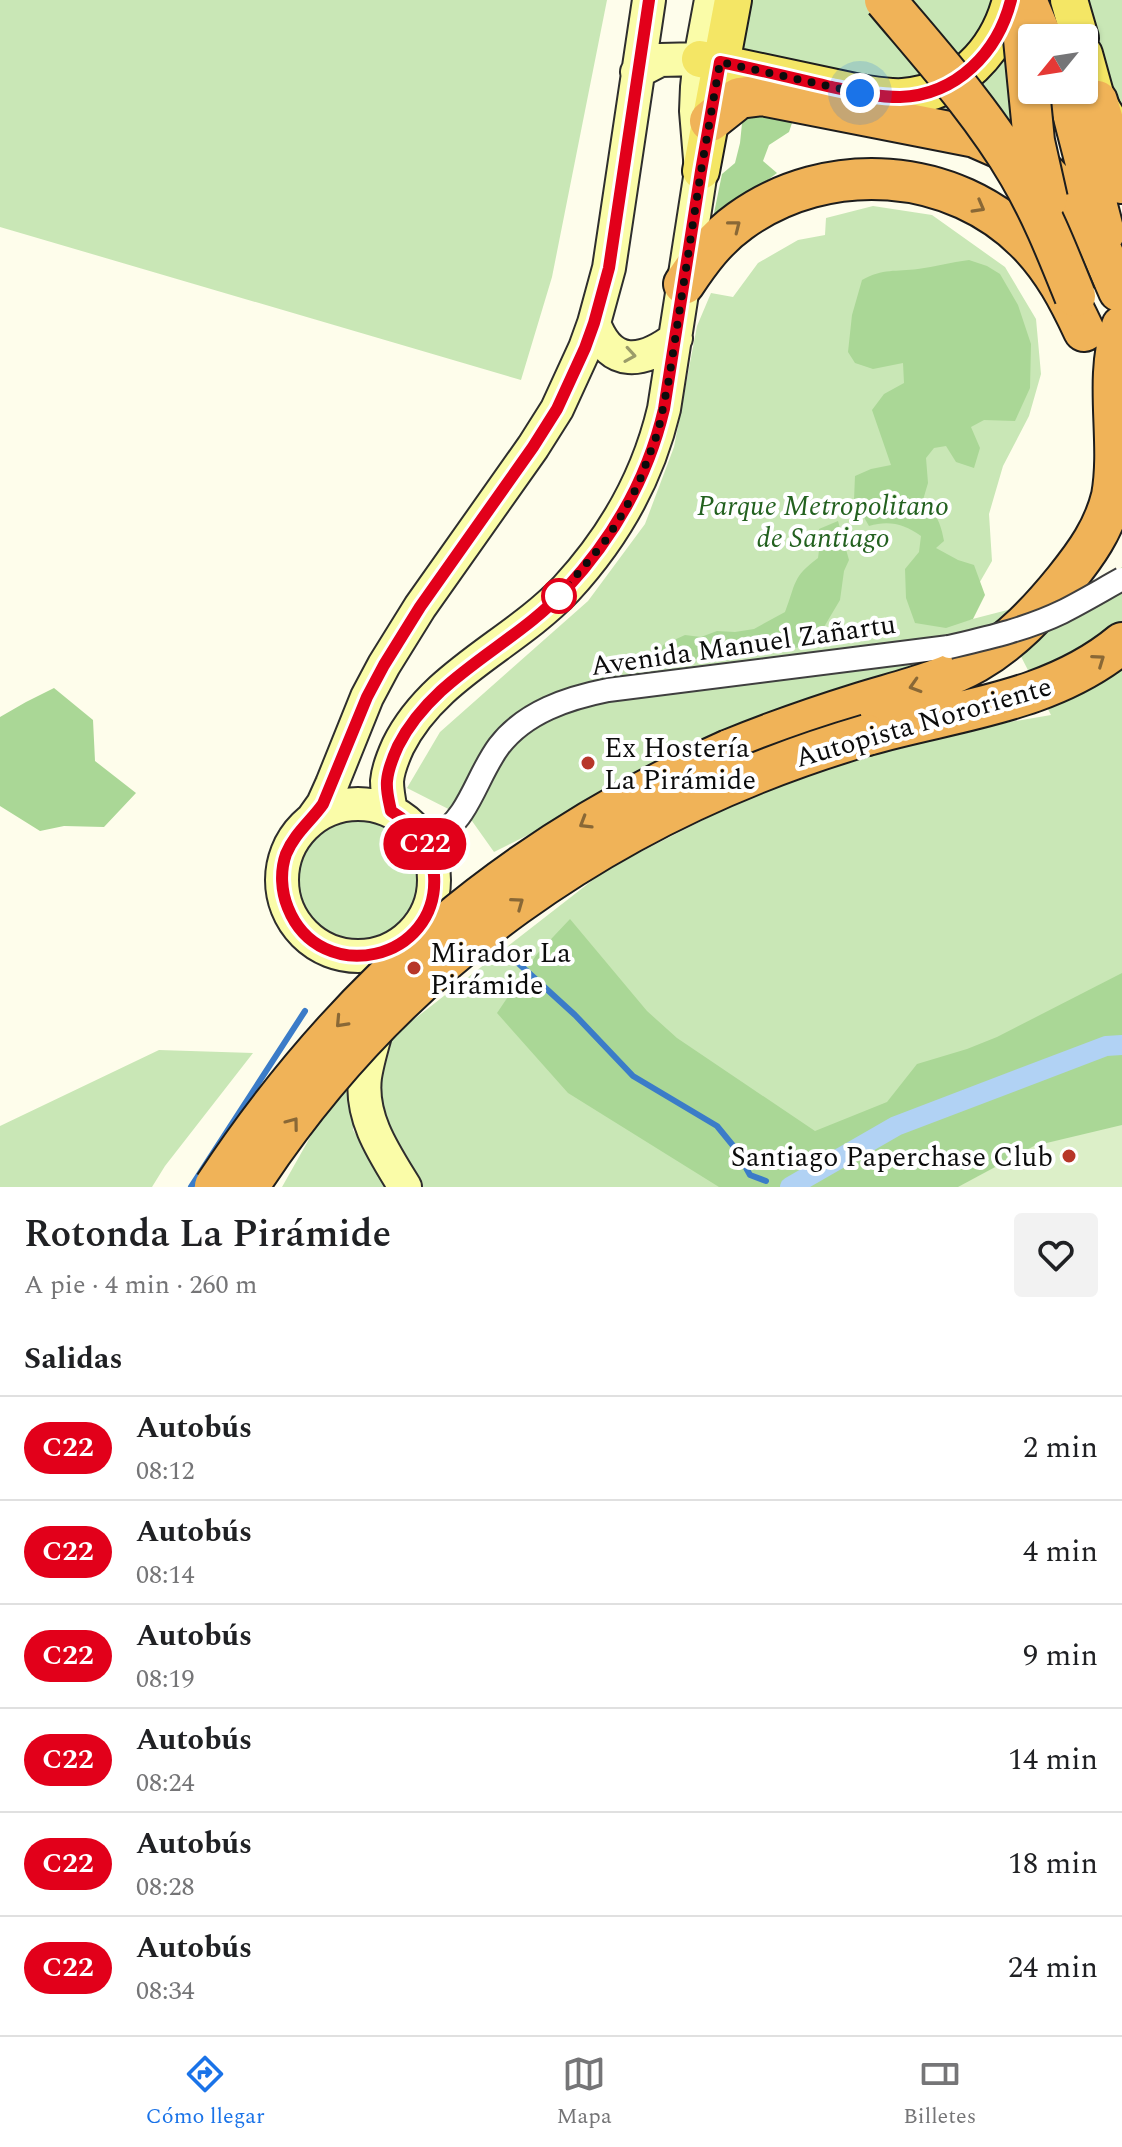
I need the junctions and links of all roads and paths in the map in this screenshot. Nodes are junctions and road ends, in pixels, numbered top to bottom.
1 (649, 0) edge
2 (711, 0) edge
3 (733, 0) edge
4 (885, 0) edge
5 (1069, 0) edge
6 (1031, 15) edge
7 (1076, 24) edge
8 (710, 61) junction
9 (637, 72) junction
10 (1076, 104) edge
11 (710, 121) junction
12 (1122, 137) edge
13 (701, 171) junction
14 (1122, 183) edge
15 (684, 284) junction
16 (1100, 310) edge
17 (594, 323) junction
18 (676, 338) junction
19 (1067, 578) junction
20 (1122, 579) edge
21 (1122, 643) edge
22 (391, 811) junction
23 (313, 818) junction
24 (426, 845) junction
25 (408, 938) junction
26 (215, 1187) edge
27 (248, 1187) edge
28 (405, 1187) edge

1 - 9 street
2 - 8 street
3 - 8 main road
4 - 16 highway, bridge
5 - 7 main road
6 - 8 main road
6 - 16 highway, bridge
8 - 9 street
8 - 11 main road
8 - 13 street
9 - 17 street
10 - 12 main road
10 - 14 highway
10 - 16 highway
11 - 13 main road
11 - 16 highway
13 - 15 street
15 -> 16 highway
15 - 18 street
16 - 19 highway
16 - 19 highway, Autopista Nororiente
17 -> 18 street
17 - 23 street
18 - 22 street
19 -> 26 highway, Autopista Nororiente, bridge
20 - 24 street, Avenida Manuel Zañartu, bridge
27 -> 21 highway, Autopista Nororiente, bridge
22 - 23 street
22 - 24 street
23 - 25 street
24 - 25 street
25 - 28 street

